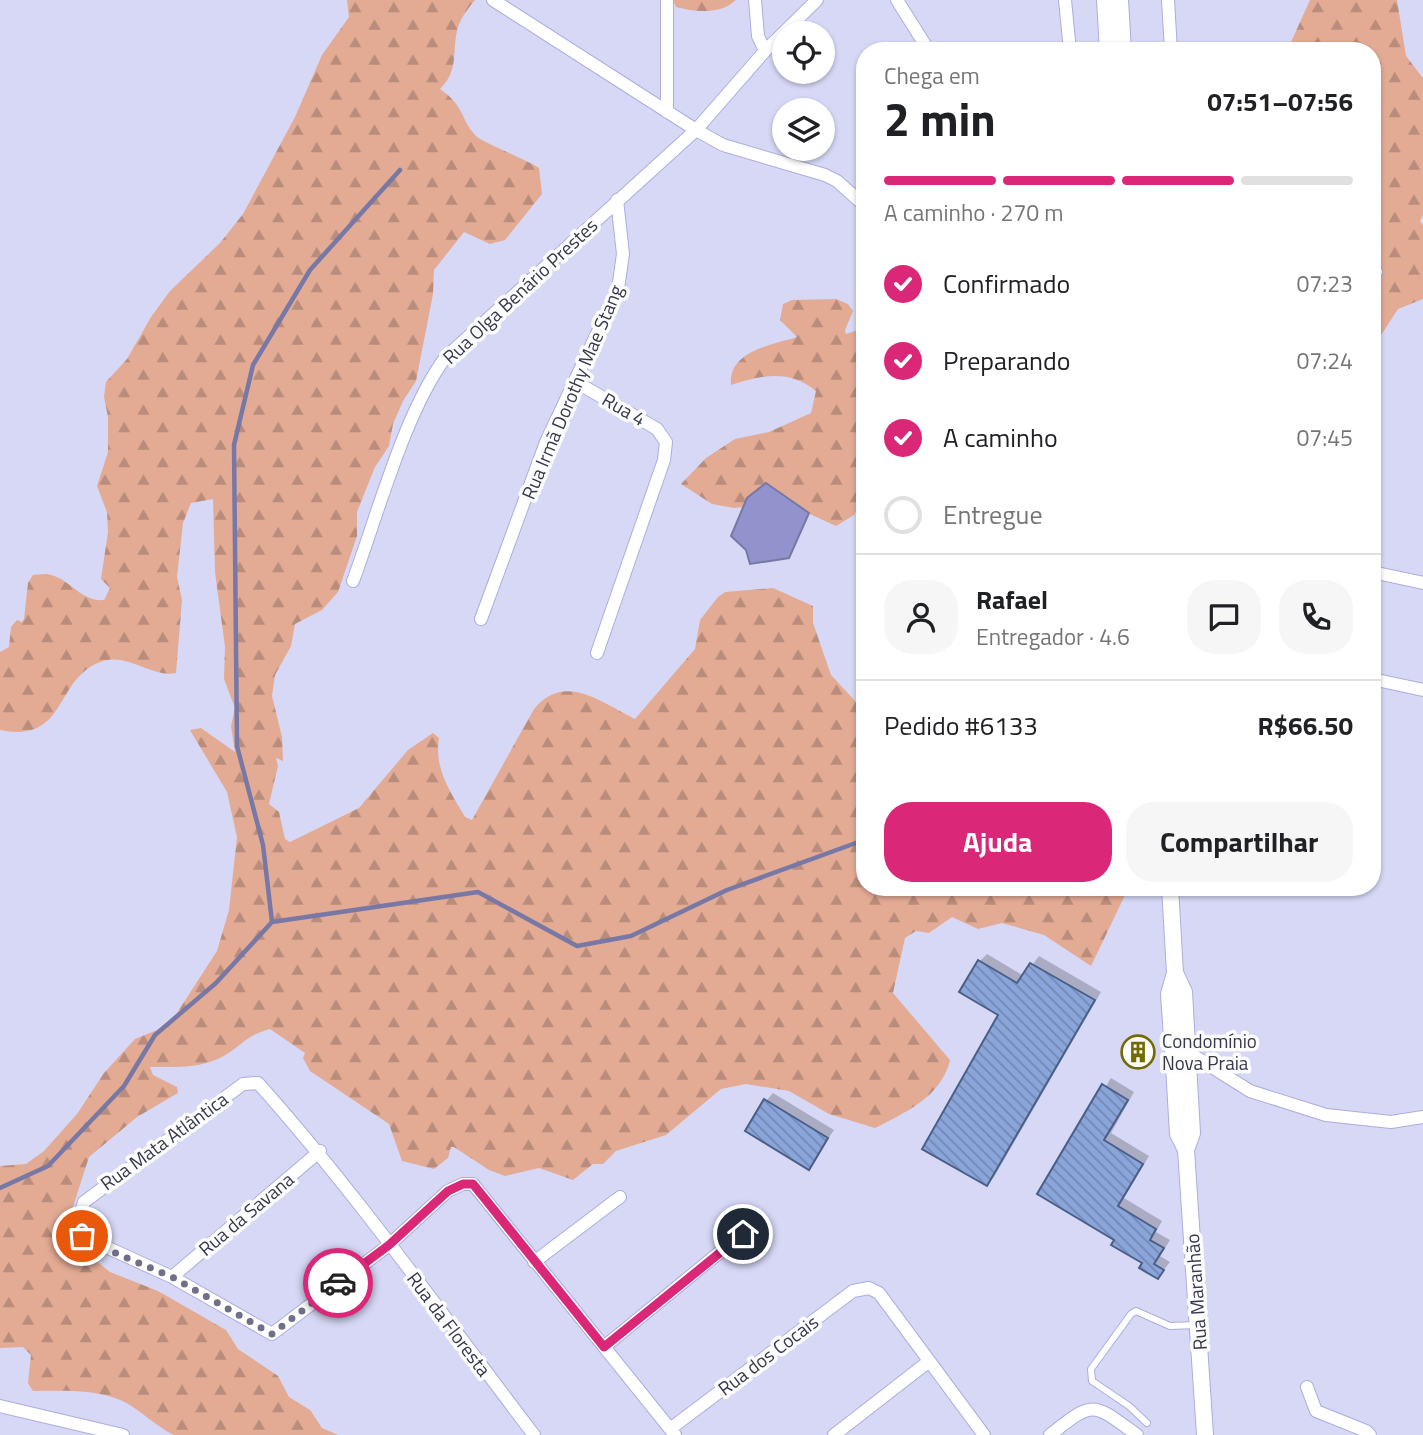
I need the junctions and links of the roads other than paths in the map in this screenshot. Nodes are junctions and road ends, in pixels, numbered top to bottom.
1 (493, 0) edge
2 (667, 0) edge
3 (755, 0) edge
4 (817, 0) edge
5 (897, 0) edge
6 (1065, 0) edge
7 (1105, 0) edge
8 (1120, 0) edge
9 (1168, 0) edge
10 (923, 42) edge
11 (1069, 42) edge
12 (1107, 42) edge
13 (1122, 42) edge
14 (1170, 42) edge
15 (765, 51) junction
16 (667, 112) junction
17 (696, 130) junction
18 (856, 198) edge
19 (617, 200) junction
20 (576, 382) junction
21 (1381, 574) edge
22 (353, 581) dead end
23 (1423, 583) edge
24 (481, 619) dead end
25 (597, 653) dead end
26 (1381, 680) edge
27 (1423, 690) edge
28 (1171, 896) edge
29 (1183, 1061) junction
30 (258, 1083) joint
31 (1423, 1117) edge
32 (320, 1152) junction
33 (620, 1197) dead end
34 (743, 1234) dead end
35 (389, 1245) junction
36 (534, 1262) junction
37 (172, 1277) junction
38 (1198, 1325) junction
39 (604, 1347) junction
40 (928, 1362) junction
41 (1307, 1387) dead end
42 (0, 1406) edge
43 (1147, 1423) dead end
44 (673, 1432) edge
45 (123, 1435) edge
46 (534, 1435) edge
47 (834, 1435) edge
48 (984, 1435) edge
49 (1050, 1435) edge
50 (1137, 1435) edge
51 (1205, 1435) edge
52 (1370, 1435) edge

1 - 16 street
2 - 16 street
3 - 15 street
4 - 15 street, Rua Olga Benário Prestes
5 - 10 street
6 - 11 street
7 - 12 street
8 - 13 street
9 - 14 street
15 - 17 street, Rua Olga Benário Prestes
16 - 17 street
17 - 18 street
17 - 19 street, Rua Olga Benário Prestes
19 - 20 street, Rua Irmã Dorothy Mae Stang
19 - 22 street, Rua Olga Benário Prestes
20 - 24 street, Rua Irmã Dorothy Mae Stang
20 - 25 street, Rua 4
21 - 23 street
26 - 27 street
28 - 29 street, Rua Maranhão
29 - 31 street
29 - 38 street, Rua Maranhão
30 - 32 street, Rua da Floresta
30 - 37 street, Rua Mata Atlântica
32 - 35 street, Rua da Floresta
32 - 37 street, Rua da Savana
33 - 36 street
34 - 39 street
35 - 36 street
35 - 37 street
35 - 46 street, Rua da Floresta
36 - 39 street
38 - 43 lane
38 - 51 street, Rua Maranhão
39 - 44 street
40 - 44 street, Rua dos Cocais
40 - 47 street
40 - 48 street
41 - 52 street
42 - 45 street
49 - 50 street

